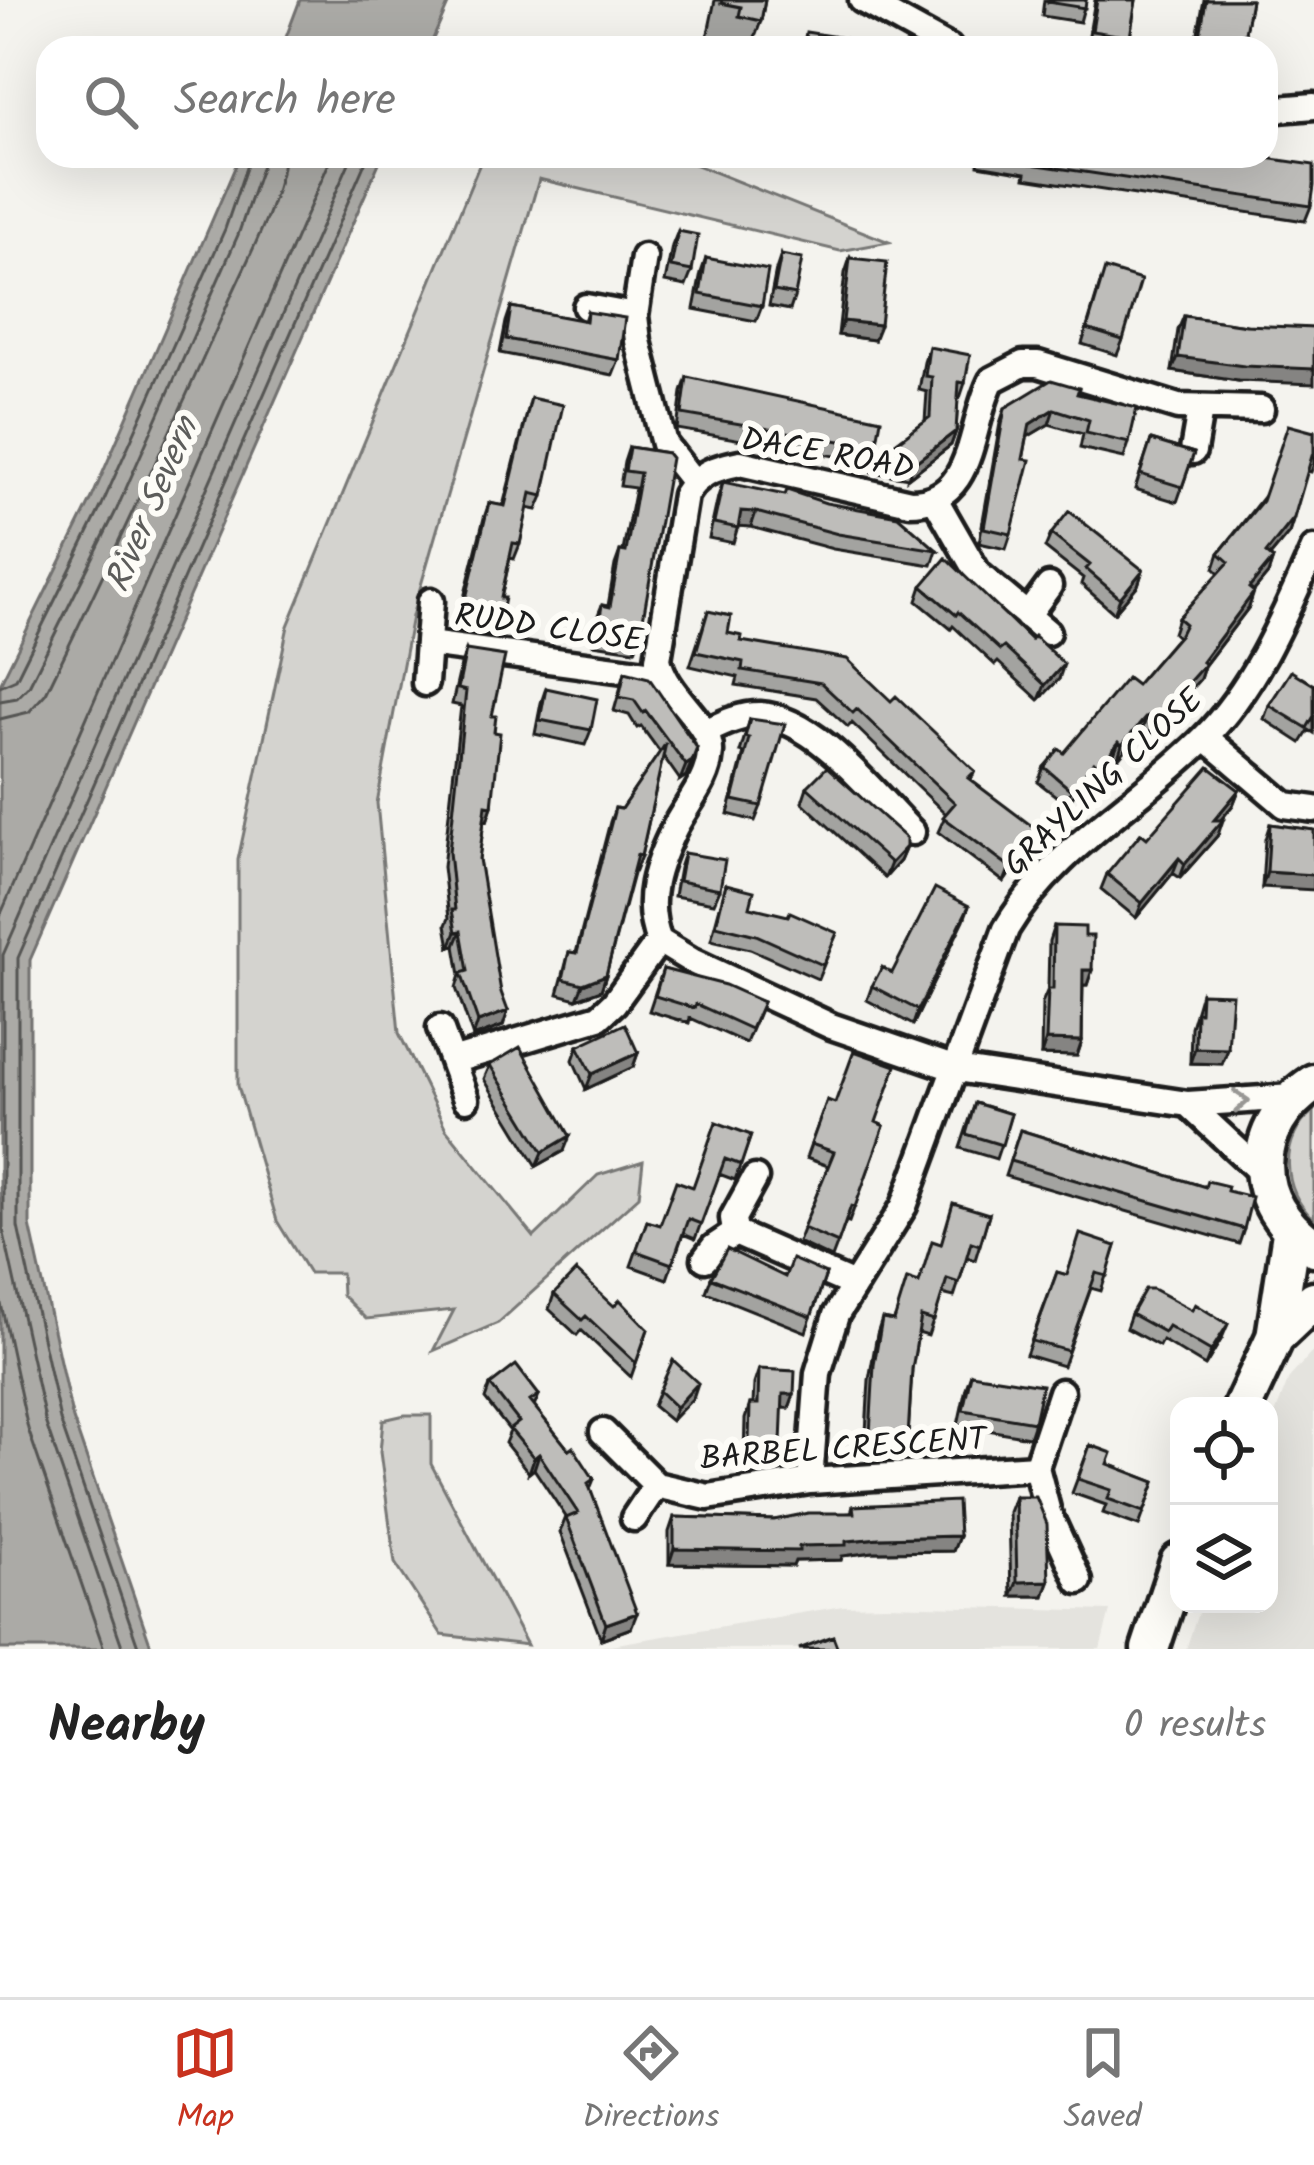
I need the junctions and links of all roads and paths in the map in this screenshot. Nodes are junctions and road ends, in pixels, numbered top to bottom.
1 (862, 0) edge
2 (927, 36) edge
3 (1314, 106) edge
4 (1278, 109) edge
5 (644, 257) dead end
6 (586, 307) edge
7 (635, 316) junction
8 (1261, 409) dead end
9 (1200, 410) junction
10 (1193, 451) edge
11 (694, 481) junction
12 (935, 499) junction
13 (1314, 549) edge
14 (1049, 586) dead end
15 (431, 601) dead end
16 (428, 644) junction
17 (661, 675) junction
18 (425, 683) dead end
19 (707, 731) junction
20 (1205, 737) junction
21 (1314, 809) edge
22 (912, 832) dead end
23 (659, 941) junction
24 (440, 1028) dead end
25 (452, 1061) junction
26 (956, 1069) junction
27 (1304, 1090) edge
28 (466, 1099) dead end
29 (1189, 1104) junction
30 (1264, 1175) junction
31 (754, 1178) dead end
32 (735, 1233) junction
33 (1302, 1240) edge
34 (705, 1259) dead end
35 (854, 1285) junction
36 (1314, 1300) edge
37 (1275, 1336) junction
38 (1061, 1392) dead end
39 (1247, 1397) edge
40 (603, 1432) dead end
41 (1036, 1467) junction
42 (810, 1481) junction
43 (656, 1485) junction
44 (634, 1518) dead end
45 (1079, 1581) dead end
46 (1170, 1589) edge
47 (1150, 1649) edge

1 - 2 street
3 - 4 street
5 - 7 street
6 - 7 street
7 - 11 street
8 - 9 street, DACE ROAD
9 - 10 street
9 - 12 street, DACE ROAD
11 - 12 street, DACE ROAD
11 - 17 street
12 - 14 street
13 - 20 street, GRAYLING CLOSE
15 - 16 street, RUDD CLOSE
16 - 17 street, RUDD CLOSE
16 - 18 street, RUDD CLOSE
17 - 19 street
19 - 22 street
19 - 23 street
20 - 21 street
20 - 26 street, GRAYLING CLOSE
23 - 25 street
23 - 26 street
24 - 25 street
25 - 28 street
26 - 29 street
26 - 35 street, GRAYLING CLOSE
29 -> 27 street
27 - 30 main road
29 - 30 street
30 - 33 main road
31 - 32 street
32 - 34 street
32 - 35 street
33 - 37 main road
35 - 42 street, GRAYLING CLOSE
36 - 37 main road
37 - 39 main road
38 - 41 street, BARBEL CRESCENT
40 - 43 street, BARBEL CRESCENT
41 - 42 street, BARBEL CRESCENT
41 - 45 street, BARBEL CRESCENT
42 - 43 street, BARBEL CRESCENT
43 - 44 street, BARBEL CRESCENT
46 - 47 main road

